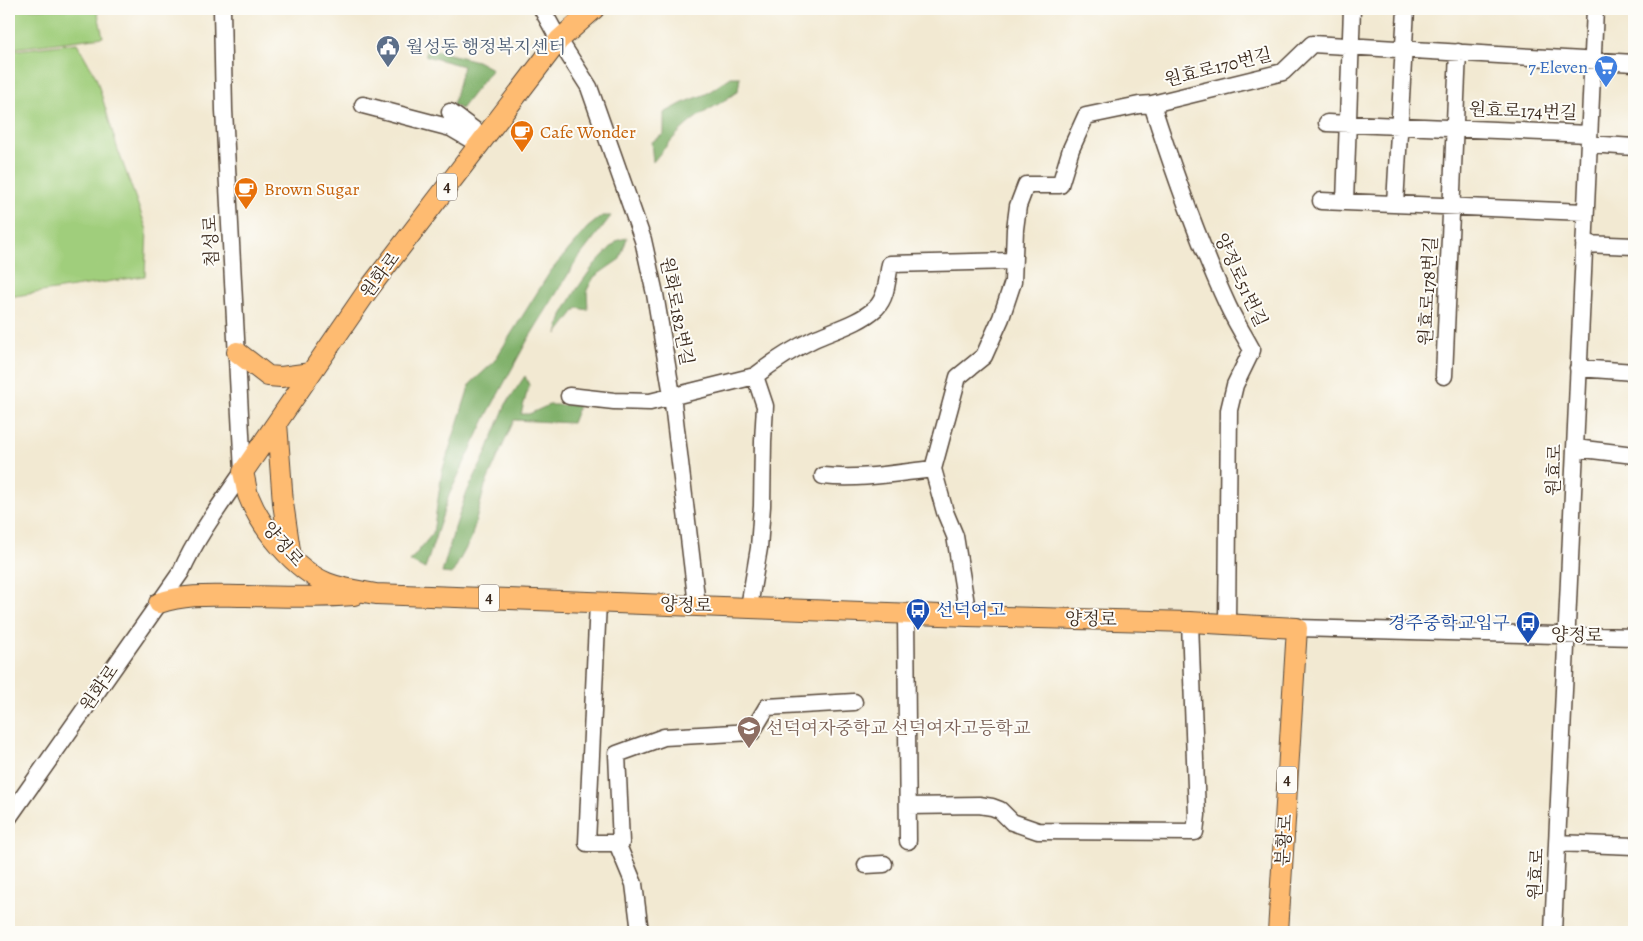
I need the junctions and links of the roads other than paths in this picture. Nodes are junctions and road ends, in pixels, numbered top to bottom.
1 (222, 9) edge
2 (542, 9) edge
3 (594, 9) edge
4 (1352, 9) edge
5 (1406, 9) edge
6 (1595, 9) edge
7 (559, 40) junction
8 (1350, 46) junction
9 (1404, 50) junction
10 (1458, 52) junction
11 (1592, 60) junction
12 (1634, 63) edge
13 (1152, 104) junction
14 (363, 105) dead end
15 (450, 112) dead end
16 (1327, 123) dead end
17 (1348, 124) junction
18 (1399, 126) junction
19 (1455, 128) junction
20 (1589, 139) junction
21 (482, 141) junction
22 (1634, 147) edge
23 (1321, 201) dead end
24 (1345, 202) junction
25 (1395, 204) junction
26 (1452, 207) junction
27 (1585, 212) junction
28 (1584, 244) junction
29 (1634, 246) edge
30 (1014, 261) junction
31 (237, 352) junction
32 (1578, 368) junction
33 (1634, 372) edge
34 (311, 373) junction
35 (755, 376) junction
36 (1444, 376) dead end
37 (569, 396) dead end
38 (672, 396) junction
39 (277, 423) junction
40 (1575, 448) junction
41 (1634, 456) edge
42 (933, 469) junction
43 (243, 472) junction
44 (823, 476) dead end
45 (291, 557) junction
46 (188, 558) junction
47 (376, 594) junction
48 (598, 602) junction
49 (159, 603) junction
50 (697, 605) junction
51 (750, 607) junction
52 (906, 613) junction
53 (968, 616) junction
54 (1190, 622) junction
55 (1227, 624) junction
56 (1297, 628) junction
57 (1567, 635) junction
58 (1634, 637) edge
59 (854, 702) dead end
60 (9, 798) edge
61 (908, 806) junction
62 (9, 817) edge
63 (908, 841) dead end
64 (617, 842) junction
65 (1558, 844) junction
66 (1634, 846) edge
67 (866, 864) dead end
68 (884, 864) dead end
69 (640, 932) edge
70 (1278, 932) edge
71 (1553, 932) edge

1 - 31 street, 첨성로
2 - 7 street, 원화로182번길
3 - 7 main road, 원화로 / 4
4 - 8 street
5 - 9 street
6 - 11 street, 원효로
7 - 21 main road, 원화로 / 4
7 - 38 street, 원화로182번길
8 - 9 street, 원효로170번길
8 - 13 street, 원효로170번길
8 - 17 street
9 - 10 street, 원효로170번길
9 - 18 street
10 - 11 street, 원효로170번길
10 - 19 street
11 - 12 street, 원효로170번길
11 - 20 street, 원효로
13 - 30 street, 원효로170번길
13 - 55 street, 양정로51번길
14 - 21 street
15 - 21 street
16 - 17 street, 원효로174번길
17 - 18 street, 원효로174번길
17 - 24 street
18 - 19 street, 원효로174번길
18 - 25 street
19 - 20 street, 원효로174번길
19 - 26 street, 원효로174번길
20 - 22 street, 원효로174번길
20 - 27 street, 원효로
21 - 34 main road, 원화로 / 4
23 - 24 street
24 - 25 street
25 - 26 street
26 - 27 street
26 - 36 street, 원효로178번길
27 - 28 street, 원효로
28 - 29 street
28 - 32 street, 원효로
30 - 35 street
30 - 42 street
31 - 34 main road
31 - 43 street, 첨성로
32 - 33 street
32 - 40 street, 원효로
34 - 39 main road, 원화로 / 4
35 - 38 street
35 - 51 street
37 - 38 street
38 - 50 street, 원화로182번길
39 - 43 main road, 원화로 / 4
39 - 45 main road
40 - 41 street
40 - 57 street, 원효로
42 - 44 street
42 - 53 street
43 - 45 main road, 양정로 / 4
43 - 46 street, 원화로
45 - 47 main road, 양정로 / 4
46 - 49 street, 원화로
46 - 60 street, 원화로
47 - 48 main road, 양정로 / 4
47 - 49 main road
48 - 50 main road, 양정로 / 4
48 - 64 street
49 - 62 street, 원화로
50 - 51 main road, 양정로 / 4
51 - 52 main road, 양정로 / 4
52 - 53 main road, 양정로 / 4
52 - 61 street
53 - 54 main road, 양정로 / 4
54 - 55 main road, 양정로 / 4
54 - 61 street
55 - 56 main road, 양정로 / 4
56 - 57 street, 양정로
56 - 70 main road, 분황로 / 4
57 - 58 street, 양정로
57 - 65 street, 원효로
59 - 64 street
61 - 63 street
64 - 69 street
65 - 66 street
65 - 71 street, 원효로
67 - 68 street

